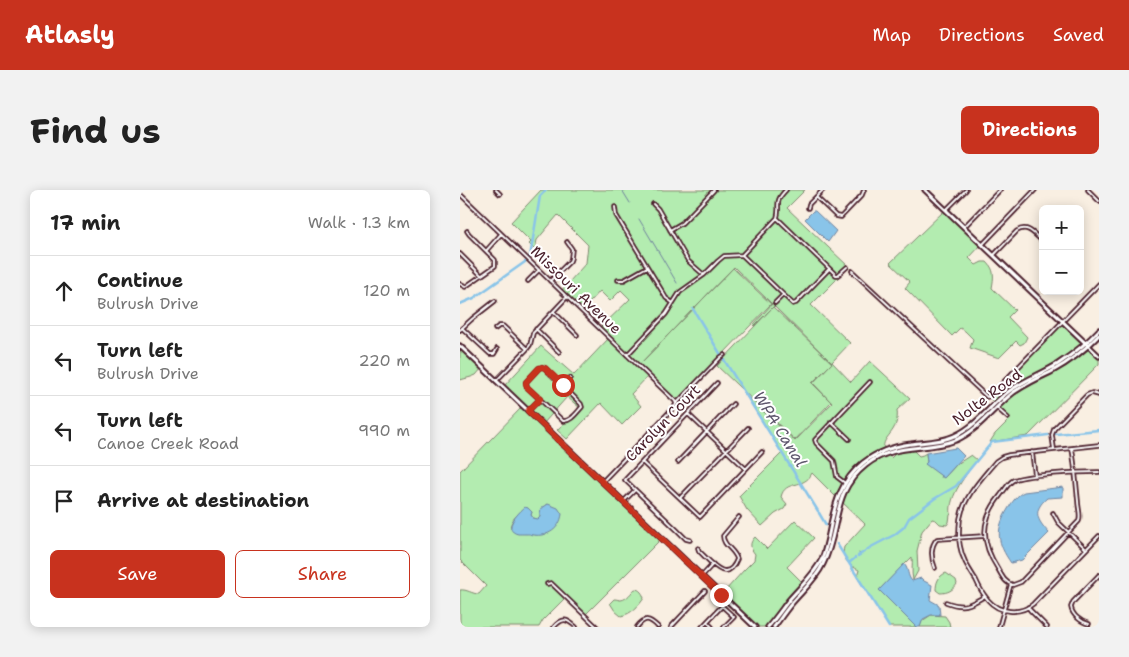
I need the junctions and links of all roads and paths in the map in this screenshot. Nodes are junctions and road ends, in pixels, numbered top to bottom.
1 (496, 190) edge
2 (714, 190) edge
3 (786, 190) edge
4 (823, 190) edge
5 (864, 190) edge
6 (925, 190) edge
7 (966, 190) edge
8 (1000, 190) edge
9 (1035, 190) edge
10 (1088, 190) edge
11 (460, 194) edge
12 (500, 194) dead end
13 (816, 197) junction
14 (1099, 201) edge
15 (653, 204) dead end
16 (615, 207) dead end
17 (808, 208) dead end
18 (946, 210) junction
19 (777, 218) junction
20 (964, 227) junction
21 (670, 230) junction
22 (467, 231) dead end
23 (501, 234) junction
24 (1039, 238) edge
25 (567, 242) dead end
26 (983, 244) junction
27 (486, 251) junction
28 (460, 254) edge
29 (742, 255) junction
30 (994, 255) junction
31 (647, 266) junction
32 (847, 267) dead end
33 (829, 269) junction
34 (539, 270) junction
35 (852, 271) dead end
36 (481, 275) junction
37 (704, 275) junction
38 (618, 280) dead end
39 (528, 281) dead end
40 (550, 281) junction
41 (460, 284) edge
42 (1099, 284) edge
43 (782, 295) junction
44 (567, 298) junction
45 (495, 301) dead end
46 (673, 302) junction
47 (775, 303) dead end
48 (553, 312) junction
49 (1063, 320) junction
50 (461, 329) edge
51 (495, 329) dead end
52 (536, 329) junction
53 (1099, 330) edge
54 (577, 335) dead end
55 (1099, 335) edge
56 (1087, 344) junction
57 (460, 346) edge
58 (497, 349) dead end
59 (527, 349) junction
60 (559, 352) dead end
61 (627, 355) junction
62 (724, 355) dead end
63 (1099, 356) edge
64 (570, 378) dead end
65 (496, 381) junction
66 (870, 382) dead end
67 (717, 383) dead end
68 (563, 385) junction
69 (1099, 395) edge
70 (540, 399) junction
71 (999, 399) junction
72 (676, 404) junction
73 (733, 404) dead end
74 (997, 407) junction
75 (528, 411) junction
76 (688, 413) junction
77 (1008, 418) dead end
78 (831, 422) junction
79 (748, 428) dead end
80 (707, 432) junction
81 (849, 439) dead end
82 (1099, 445) edge
83 (1072, 448) junction
84 (726, 450) junction
85 (1054, 450) junction
86 (762, 452) dead end
87 (1032, 452) junction
88 (642, 462) junction
89 (678, 462) dead end
90 (746, 469) junction
91 (1076, 472) junction
92 (1099, 473) edge
93 (1035, 476) junction
94 (603, 481) junction
95 (845, 483) junction
96 (635, 490) junction
97 (680, 498) junction
98 (624, 502) junction
99 (840, 502) junction
100 (1053, 513) dead end
101 (739, 517) dead end
102 (829, 532) junction
103 (1068, 532) junction
104 (985, 536) junction
105 (1099, 536) edge
106 (832, 537) junction
107 (959, 537) junction
108 (690, 540) dead end
109 (828, 540) junction
110 (830, 546) junction
111 (698, 548) dead end
112 (1086, 549) junction
113 (713, 564) junction
114 (934, 568) dead end
115 (1099, 575) edge
116 (702, 576) junction
117 (548, 584) dead end
118 (1011, 584) junction
119 (705, 591) dead end
120 (985, 596) junction
121 (946, 602) dead end
122 (1028, 607) junction
123 (1004, 610) junction
124 (707, 622) junction
125 (1089, 624) dead end
126 (554, 627) edge
127 (576, 627) edge
128 (597, 627) edge
129 (637, 627) edge
130 (658, 627) edge
131 (671, 627) edge
132 (702, 627) edge
133 (712, 627) edge
134 (724, 627) edge
135 (755, 627) edge
136 (768, 627) edge
137 (774, 627) edge
138 (999, 627) edge
139 (1047, 627) edge

1 - 12 street
2 - 21 street
3 - 19 street
4 - 13 street
5 - 13 street
6 - 18 street
7 - 18 street
8 - 20 street
9 - 26 street
10 - 14 street
11 - 23 street, Missouri Avenue
13 - 17 street
15 - 21 street
16 - 31 street
18 - 20 street
19 - 29 street
19 - 33 street
20 - 26 street
21 - 37 street
22 - 27 street
23 - 27 street
23 - 34 street, Missouri Avenue
24 - 30 street
25 - 40 street
26 - 30 street
27 - 36 street
28 - 36 street
29 - 37 street
29 - 43 street
30 - 49 street
31 - 38 street
31 - 46 street
32 - 33 street
33 - 43 street
34 - 39 street
34 - 40 street, Missouri Avenue
35 - 49 street
36 - 41 street
37 - 46 street
40 - 44 street, Missouri Avenue
42 - 49 street
43 - 47 street
44 - 48 street
44 - 61 street, Missouri Avenue
45 - 50 street
46 - 61 street
48 - 52 street
48 - 54 street
49 - 56 street
50 - 58 street
51 - 59 street
52 - 59 street
52 - 60 street
53 - 56 street, Nolte Road
55 - 56 street, Nolte Road
56 - 63 street
56 - 71 street, Nolte Road
56 - 74 street, Nolte Road
57 - 65 street
59 - 65 street
61 - 72 street, Missouri Avenue
62 - 72 street
64 - 68 street
65 - 75 street
66 - 78 street
67 - 76 street, Carolyn Court
68 - 70 street
68 - 70 street
69 - 85 street
70 - 75 street
71 - 74 street
71 - 95 street, Nolte Road
72 - 94 street
73 - 80 street
74 - 77 street
74 - 99 street, Nolte Road
75 - 94 street
76 - 80 street
76 - 88 street, Carolyn Court
78 - 81 street
78 - 95 street
79 - 84 street
80 - 84 street
80 - 89 street
82 - 83 street
83 - 85 street
83 - 91 street
84 - 90 street
84 - 97 street
85 - 87 street
86 - 90 street
87 - 93 street
87 - 107 street
88 - 96 street, Carolyn Court
88 - 97 street
90 - 97 street
91 - 92 street
91 - 93 street
91 - 103 street
93 - 104 street
94 - 98 street
95 - 99 street
95 - 102 street, Nolte Road
96 - 98 street
96 - 108 street
98 - 116 street
99 - 106 street, Nolte Road
100 - 103 street
101 - 113 street
102 - 106 street
102 - 109 street, Nolte Road
103 - 112 street
103 - 118 street
104 - 107 street
104 - 118 street
105 - 112 street
106 - 110 street, Nolte Road
107 - 114 street
107 - 120 street
109 - 110 street
109 - 136 street, Nolte Road
110 - 137 street, Nolte Road
111 - 113 street
112 - 122 street
113 - 116 street
115 - 125 street
116 - 135 street
117 - 128 street
118 - 123 street
119 - 131 street
120 - 121 street
120 - 123 street
122 - 123 street
122 - 139 street
123 - 138 street
124 - 132 street
124 - 133 street
124 - 134 street
126 - 127 street
129 - 130 street

